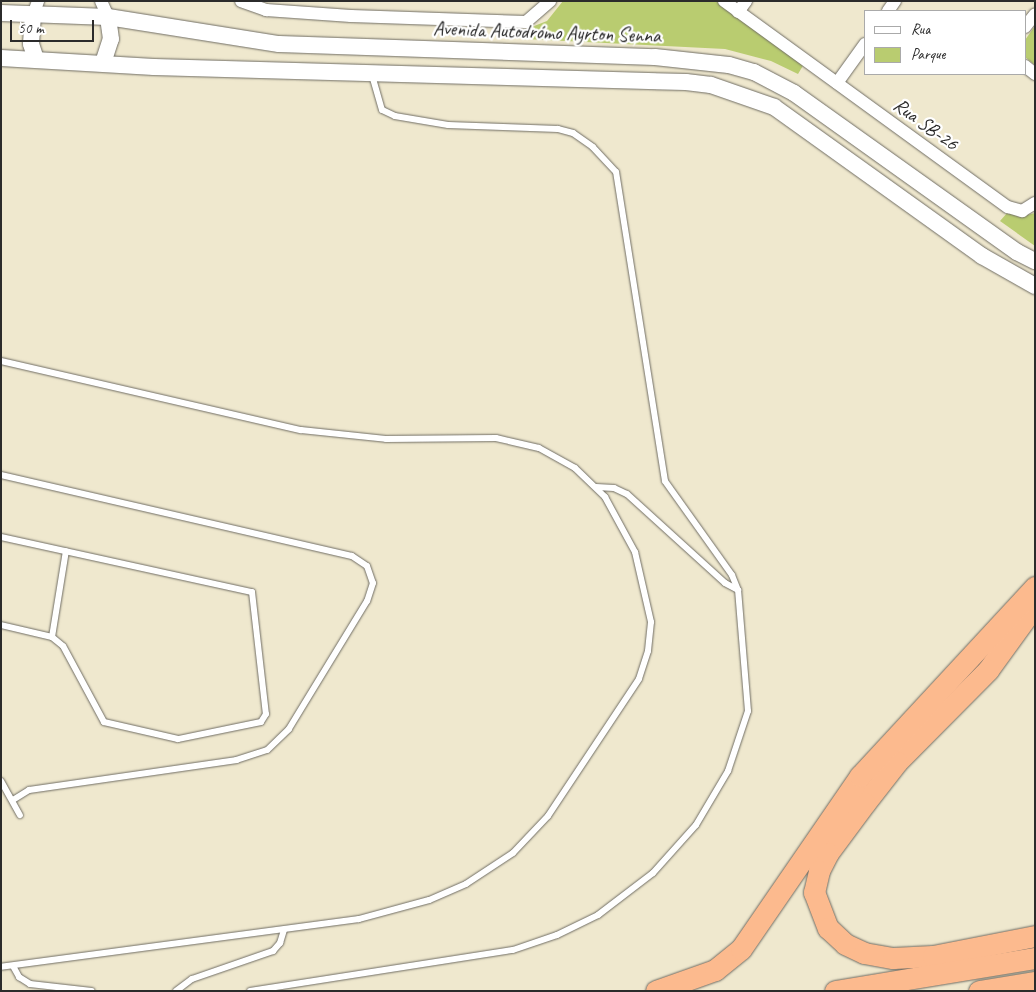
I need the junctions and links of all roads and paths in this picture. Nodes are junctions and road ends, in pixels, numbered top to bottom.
1 (101, 1) edge
2 (241, 1) edge
3 (724, 1) edge
4 (548, 2) edge
5 (742, 6) edge
6 (36, 8) edge
7 (1, 13) edge
8 (1035, 14) edge
9 (108, 17) junction
10 (1026, 26) edge
11 (864, 45) edge
12 (1, 58) edge
13 (36, 60) junction
14 (103, 64) junction
15 (372, 73) junction
16 (837, 83) junction
17 (1035, 203) edge
18 (1035, 260) edge
19 (1035, 286) edge
20 (1, 361) edge
21 (1, 475) edge
22 (596, 487) junction
23 (1, 537) edge
24 (66, 551) junction
25 (1035, 586) edge
26 (738, 590) junction
27 (1035, 605) edge
28 (1, 625) edge
29 (52, 637) junction
30 (1, 781) edge
31 (12, 800) junction
32 (20, 815) dead end
33 (284, 930) junction
34 (1035, 936) edge
35 (1035, 958) edge
36 (13, 966) junction
37 (1, 967) edge
38 (1035, 982) edge
39 (92, 991) edge
40 (176, 991) edge
41 (250, 991) edge
42 (656, 991) edge
43 (835, 991) edge
44 (978, 991) edge

1 - 9 street
2 - 4 street
3 - 5 street, Rua SB-26
5 - 16 street, Rua SB-26
6 - 7 street, Avenida Autodrómo Ayrton Senna
6 - 9 street, Avenida Autodrómo Ayrton Senna
6 - 13 street
8 - 10 street
9 - 14 street
9 - 18 street, Avenida Autodrómo Ayrton Senna
11 - 16 street
12 - 13 street
13 - 14 street
14 - 15 street
15 - 19 street
15 - 26 lane
16 - 17 street, Rua SB-26
20 - 22 lane
21 - 31 lane
22 - 26 lane
22 - 33 lane
23 - 24 lane
24 - 29 lane
24 - 29 lane
25 - 42 highway
26 - 41 lane
27 - 34 highway
28 - 29 lane
30 - 31 lane
31 - 32 lane
33 - 36 lane
33 - 40 lane
35 - 43 highway
36 - 37 lane
36 - 39 lane
38 - 44 highway

